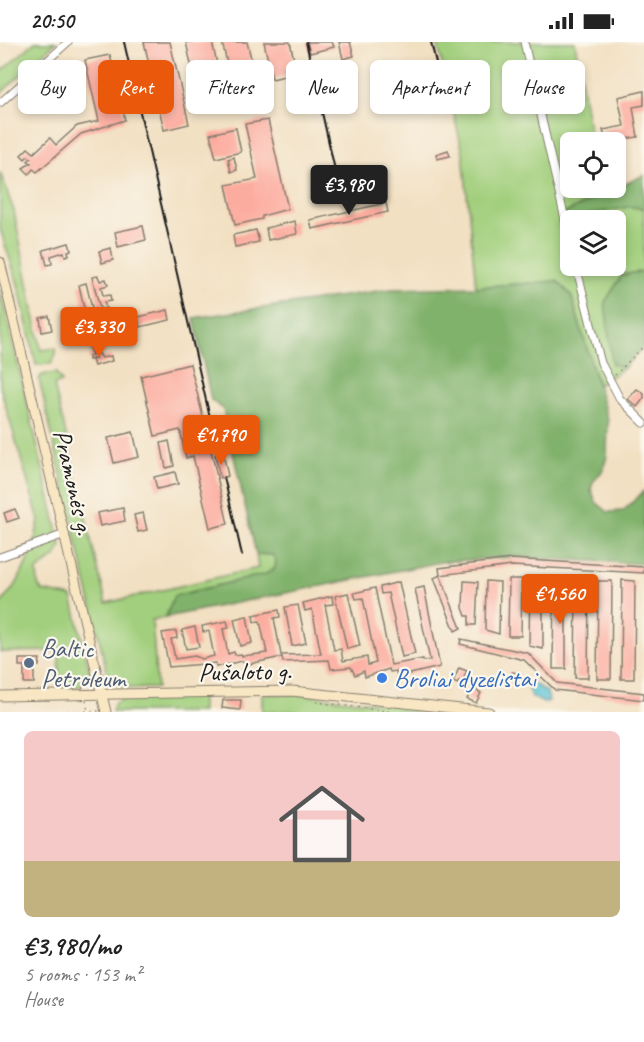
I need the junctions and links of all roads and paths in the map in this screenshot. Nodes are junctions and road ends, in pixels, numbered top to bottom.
1 (68, 42) edge
2 (524, 42) edge
3 (0, 103) edge
4 (563, 210) edge
5 (0, 261) edge
6 (579, 276) edge
7 (644, 346) edge
8 (608, 379) junction
9 (644, 423) edge
10 (64, 534) junction
11 (0, 557) edge
12 (102, 695) junction
13 (0, 696) edge
14 (314, 702) dead end
15 (13, 712) edge
16 (88, 712) edge
17 (106, 712) edge
18 (393, 712) edge
19 (489, 712) edge

1 - 3 street
2 - 4 street
5 - 10 main road, Pramonės g.
6 - 8 street
7 - 8 path
8 - 9 street
10 - 11 street
10 - 12 main road, Pramonės g.
12 - 13 main road, Pušaloto g.
12 - 17 main road, Pramonės g.
12 - 19 main road, Pušaloto g.
14 - 18 path
15 - 16 path
16 - 17 path

